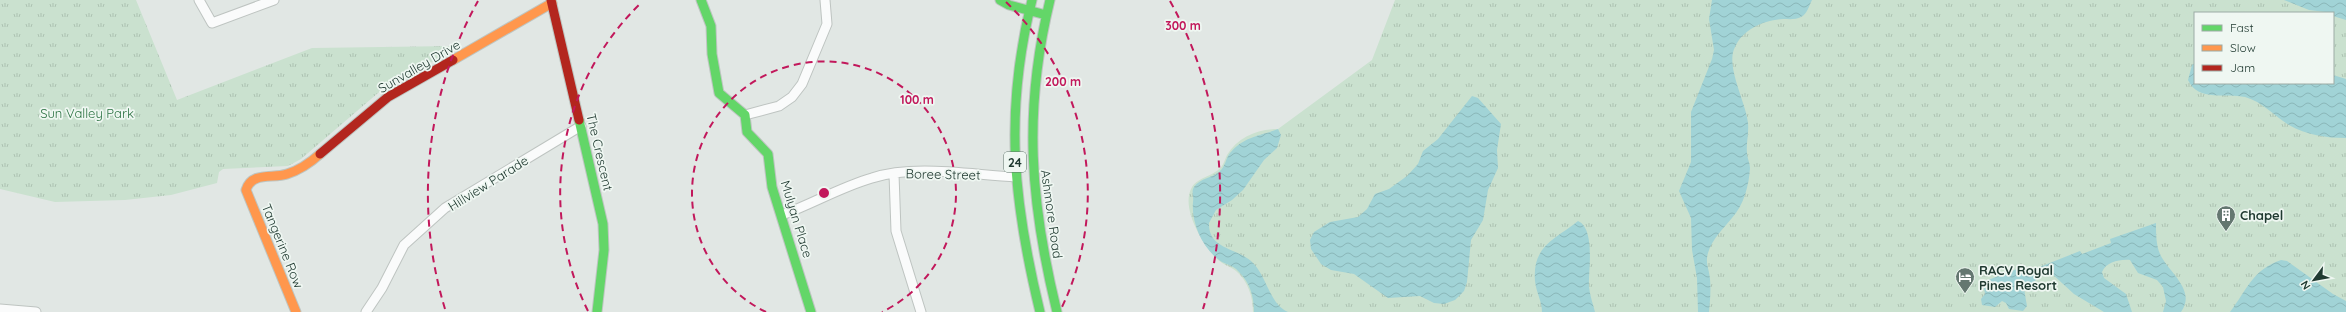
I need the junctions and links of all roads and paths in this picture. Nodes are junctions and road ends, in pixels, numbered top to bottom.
1 (199, 0) edge
2 (274, 0) edge
3 (701, 0) edge
4 (825, 0) edge
5 (1000, 0) edge
6 (1032, 0) edge
7 (1050, 0) edge
8 (552, 2) edge
9 (1028, 11) junction
10 (1046, 16) junction
11 (745, 115) junction
12 (581, 126) junction
13 (894, 174) junction
14 (1016, 177) junction
15 (246, 190) joint
16 (782, 215) junction
17 (0, 309) edge
18 (36, 312) edge
19 (296, 312) edge
20 (366, 312) edge
21 (597, 312) edge
22 (812, 312) edge
23 (921, 312) edge
24 (1040, 312) edge
25 (1057, 312) edge

1 - 2 street
3 - 11 street
4 - 11 street
5 - 9 street
6 - 9 street, 24
7 - 10 street, Ashmore Road / 24
8 - 12 street, The Crescent
8 - 15 street, Sunvalley Drive
9 - 10 street
9 - 14 street, 24
10 - 25 street, Ashmore Road / 24
11 - 16 street, Mulyan Place
12 - 20 street, Hillview Parade
12 - 21 street, The Crescent
13 - 14 street, Boree Street
13 - 16 street, Boree Street
13 - 23 street
14 - 24 street, 24
15 - 19 street, Tangerine Row
16 - 22 street, Mulyan Place
17 - 18 street

